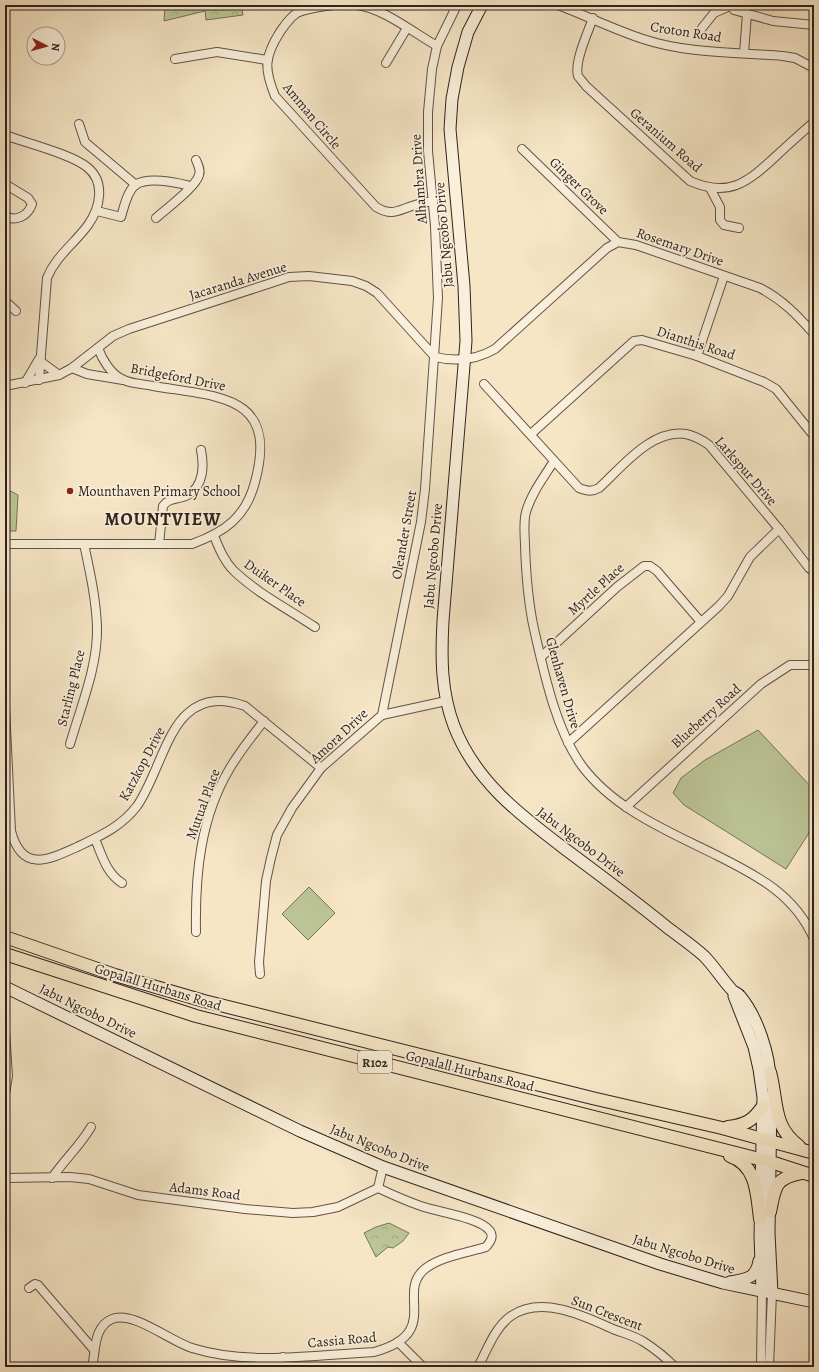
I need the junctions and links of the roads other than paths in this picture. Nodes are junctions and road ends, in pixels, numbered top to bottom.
1 (333, 5) edge
2 (357, 5) edge
3 (457, 5) edge
4 (482, 5) edge
5 (558, 5) edge
6 (730, 6) edge
7 (750, 15) junction
8 (592, 18) junction
9 (814, 25) edge
10 (407, 28) junction
11 (702, 28) dead end
12 (437, 46) junction
13 (747, 53) junction
14 (175, 59) dead end
15 (267, 60) junction
16 (386, 63) dead end
17 (814, 68) edge
18 (814, 122) edge
19 (79, 124) dead end
20 (5, 135) edge
21 (522, 149) dead end
22 (196, 160) dead end
23 (5, 184) edge
24 (136, 185) junction
25 (191, 186) junction
26 (710, 188) junction
27 (433, 201) junction
28 (97, 211) junction
29 (5, 216) edge
30 (156, 218) dead end
31 (739, 228) dead end
32 (618, 242) junction
33 (724, 276) junction
34 (5, 300) edge
35 (16, 311) dead end
36 (814, 334) edge
37 (98, 348) junction
38 (697, 356) junction
39 (435, 357) junction
40 (40, 359) junction
41 (465, 360) junction
42 (72, 368) junction
43 (59, 375) junction
44 (39, 380) junction
45 (124, 380) junction
46 (25, 383) junction
47 (484, 384) dead end
48 (5, 386) edge
49 (531, 434) junction
50 (814, 436) edge
51 (201, 450) dead end
52 (554, 461) junction
53 (779, 529) junction
54 (214, 536) junction
55 (5, 544) edge
56 (84, 544) junction
57 (159, 544) junction
58 (814, 572) edge
59 (701, 622) junction
60 (315, 627) dead end
61 (541, 657) junction
62 (814, 665) edge
63 (446, 701) junction
64 (5, 707) edge
65 (382, 714) junction
66 (264, 721) junction
67 (70, 744) dead end
68 (568, 744) junction
69 (321, 768) junction
70 (626, 807) junction
71 (8, 831) edge
72 (95, 839) junction
73 (122, 883) dead end
74 (196, 932) dead end
75 (5, 937) edge
76 (814, 938) edge
77 (5, 954) edge
78 (260, 974) dead end
79 (5, 987) edge
80 (732, 990) junction
81 (5, 1031) edge
82 (770, 1072) junction
83 (5, 1094) edge
84 (763, 1106) junction
85 (91, 1127) dead end
86 (722, 1128) junction
87 (767, 1139) junction
88 (693, 1143) junction
89 (809, 1152) edge
90 (766, 1161) junction
91 (383, 1167) junction
92 (808, 1174) edge
93 (5, 1178) edge
94 (52, 1178) junction
95 (378, 1188) junction
96 (765, 1216) junction
97 (761, 1253) junction
98 (723, 1283) junction
99 (29, 1288) dead end
100 (767, 1292) junction
101 (814, 1302) edge
102 (398, 1342) junction
103 (94, 1350) junction
104 (283, 1357) junction
105 (92, 1367) edge
106 (272, 1367) edge
107 (423, 1367) edge
108 (478, 1367) edge
109 (675, 1367) edge
110 (761, 1367) edge
111 (769, 1367) edge

1 - 15 street, Amman Circle
2 - 10 street
3 - 12 street, Alhambra Drive
4 - 41 main road, Jabu Ngcobo Drive
5 - 8 street, Croton Road
6 - 7 street
6 - 11 street
7 - 9 street
7 - 13 street
8 - 13 street, Croton Road
8 - 26 street, Geranium Road
10 - 12 street
10 - 16 street
12 - 27 street, Alhambra Drive
13 - 17 street, Croton Road
14 - 15 street
15 - 27 street, Amman Circle
18 - 26 street, Geranium Road
19 - 24 street
20 - 28 street
21 - 32 street, Ginger Grove
22 - 25 street
23 - 29 street
24 - 25 street
24 - 28 street
25 - 30 street
26 - 31 street
27 - 39 street, Alhambra Drive
28 - 40 street
32 - 33 street, Rosemary Drive
32 - 41 street, Rosemary Drive
33 - 36 street, Rosemary Drive
33 - 38 street
34 - 35 street
37 - 39 street, Jacaranda Avenue
37 - 42 street, Jacaranda Avenue
37 - 45 street, Bridgeford Drive
38 - 49 street, Dianthis Road
38 - 50 street, Dianthis Road
39 - 41 street
39 - 65 street, Oleander Street
40 - 43 street
40 - 44 street
40 - 46 street
41 - 63 main road, Jabu Ngcobo Drive
42 - 43 street, Jacaranda Avenue
42 - 45 street
43 - 44 street, Jacaranda Avenue
44 - 46 street, Jacaranda Avenue
45 - 54 street, Bridgeford Drive
46 - 48 street, Jacaranda Avenue
47 - 49 street, Larkspur Drive
49 - 52 street, Larkspur Drive
51 - 57 street
52 - 53 street, Larkspur Drive
52 - 61 street, Glenhaven Drive
53 - 58 street, Larkspur Drive
53 - 59 street
54 - 57 street, Bridgeford Drive
54 - 60 street, Duiker Place
55 - 56 street, Bridgeford Drive
56 - 57 street, Bridgeford Drive
56 - 67 street, Starling Place
59 - 61 street, Myrtle Place
59 - 68 street
61 - 68 street, Glenhaven Drive
62 - 70 street, Blueberry Road
63 - 65 street, Amora Drive
63 - 80 main road, Jabu Ngcobo Drive
64 - 71 street, Katzkop Drive
65 - 69 street, Amora Drive
66 - 69 street, Katzkop Drive
66 - 72 street, Katzkop Drive
66 - 74 street, Mutual Place
68 - 70 street, Glenhaven Drive
69 - 78 street, Amora Drive
70 - 76 street, Glenhaven Drive
71 - 72 street, Katzkop Drive
72 - 73 street
75 - 86 main road, Gopalall Hurbans Road / R102
77 - 88 main road, Gopalall Hurbans Road / R102
79 - 91 main road, Jabu Ngcobo Drive
80 - 82 main road, Jabu Ngcobo Drive
80 - 84 main road, Jabu Ngcobo Drive
81 - 83 street
82 - 87 main road, Jabu Ngcobo Drive
82 - 89 main road
84 - 86 main road
84 - 87 main road, Jabu Ngcobo Drive
85 - 94 street
86 - 87 main road, Gopalall Hurbans Road / R102
87 - 89 main road, Gopalall Hurbans Road / R102
87 - 90 main road, Jabu Ngcobo Drive
88 - 90 main road, Gopalall Hurbans Road / R102
88 - 96 main road
90 - 92 main road, Gopalall Hurbans Road / R102
90 - 96 main road, Jabu Ngcobo Drive
91 - 95 street
91 - 98 main road, Jabu Ngcobo Drive
92 - 96 main road
93 - 94 street, Adams Road
94 - 95 street, Adams Road
95 - 102 street, Cassia Road
96 - 97 main road, Jabu Ngcobo Drive
96 - 100 main road, Jabu Ngcobo Drive
97 - 98 main road
97 - 100 main road, Jabu Ngcobo Drive
98 - 100 main road, Jabu Ngcobo Drive
99 - 103 street
100 - 101 main road
100 - 110 street
100 - 111 street
102 - 104 street, Cassia Road
102 - 107 street
103 - 104 street, Cassia Road
103 - 105 street, Cassia Road
104 - 106 street
108 - 109 street, Sun Crescent

